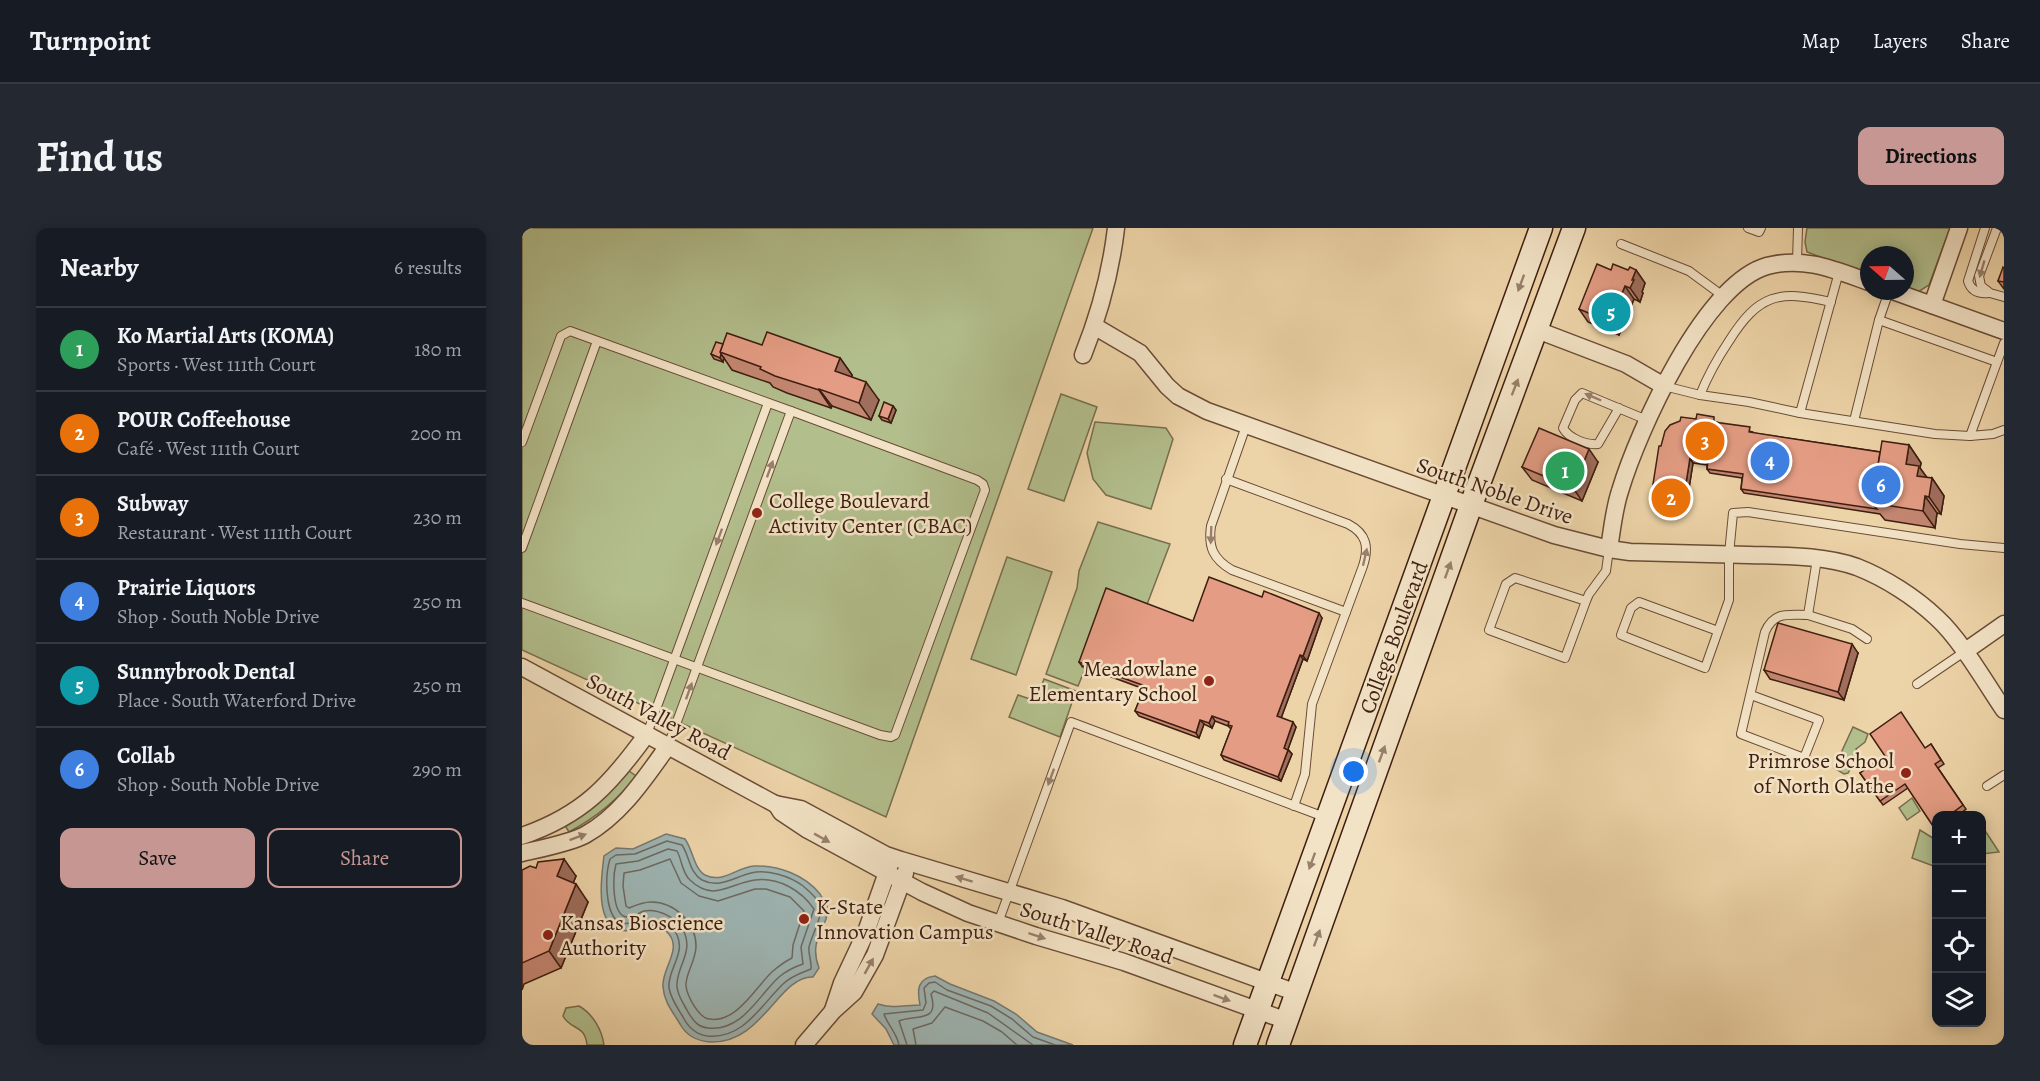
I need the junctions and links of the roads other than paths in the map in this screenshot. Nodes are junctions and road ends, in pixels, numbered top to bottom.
1 (1116, 228) edge
2 (1541, 228) edge
3 (1574, 228) edge
4 (1748, 228) edge
5 (1761, 228) edge
6 (1798, 228) edge
7 (1959, 228) edge
8 (1985, 228) edge
9 (1997, 228) edge
10 (1621, 244) dead end
11 (1797, 262) junction
12 (1839, 272) junction
13 (1860, 279) edge
14 (1990, 293) junction
15 (1723, 296) junction
16 (2004, 297) edge
17 (1914, 299) edge
18 (1887, 300) edge
19 (1831, 302) junction
20 (1932, 305) junction
21 (1879, 320) junction
22 (1094, 326) junction
23 (1537, 330) junction
24 (2004, 331) edge
25 (597, 341) junction
26 (2004, 343) edge
27 (1083, 355) dead end
28 (1997, 362) junction
29 (1664, 386) junction
30 (1700, 395) junction
31 (768, 403) junction
32 (1618, 408) junction
33 (791, 411) junction
34 (1800, 413) junction
35 (1647, 420) junction
36 (1854, 421) junction
37 (1246, 426) junction
38 (2004, 430) edge
39 (1970, 436) junction
40 (522, 442) edge
41 (1226, 479) junction
42 (1444, 496) junction
43 (1471, 505) junction
44 (522, 548) edge
45 (2004, 548) edge
46 (1609, 549) junction
47 (1729, 554) junction
48 (1817, 559) junction
49 (1586, 601) junction
50 (522, 603) edge
51 (1346, 612) junction
52 (1808, 615) junction
53 (2004, 624) edge
54 (1718, 631) junction
55 (1867, 639) dead end
56 (1964, 652) junction
57 (674, 660) junction
58 (522, 667) edge
59 (697, 668) junction
60 (1917, 684) dead end
61 (1751, 695) junction
62 (2004, 710) edge
63 (647, 734) junction
64 (668, 746) junction
65 (2004, 776) edge
66 (1988, 786) dead end
67 (1294, 806) junction
68 (1327, 818) junction
69 (522, 836) edge
70 (522, 853) edge
71 (909, 862) junction
72 (889, 865) junction
73 (901, 881) junction
74 (1008, 892) junction
75 (998, 923) junction
76 (1268, 982) junction
77 (1297, 993) junction
78 (832, 1011) junction
79 (1257, 1011) junction
80 (1287, 1021) junction
81 (804, 1045) edge
82 (1245, 1045) edge
83 (1278, 1045) edge

1 - 22 street
2 -> 42 main road, College Boulevard
3 - 23 main road, College Boulevard
4 - 5 lane
6 - 11 lane
7 - 20 street
8 - 14 lane
9 -> 14 lane
10 - 15 lane
11 - 12 street
11 - 15 street
12 - 13 street
12 - 19 lane
14 - 16 lane
15 - 29 street
17 - 20 street
18 - 21 lane
19 - 30 lane
19 - 34 lane
20 - 24 street
21 - 28 lane
21 - 36 lane
22 - 27 street
22 - 37 street, South Noble Drive
23 - 29 street
43 -> 23 main road, College Boulevard
25 - 31 lane
25 - 40 lane
25 - 44 lane
26 - 28 lane
28 - 39 lane
29 - 30 lane
29 - 35 street
30 - 34 lane
31 - 33 lane
31 -> 57 lane
32 -> 32 lane
32 - 35 lane
59 -> 33 lane
33 - 59 lane
34 - 36 lane
35 - 46 street
36 - 39 lane
37 - 41 lane
37 - 42 street, South Noble Drive
38 - 39 lane
41 -> 51 lane
51 -> 41 lane
42 - 43 street, South Noble Drive
42 - 68 main road, College Boulevard
43 - 46 street, South Noble Drive
77 -> 43 main road, College Boulevard
45 - 47 lane
46 - 47 street, South Noble Drive
46 - 49 lane
47 - 48 street, South Noble Drive
47 - 54 lane
48 - 52 lane
48 - 56 street, South Noble Drive
49 - 49 lane
50 - 57 lane
51 - 67 lane
52 - 55 lane
52 - 61 lane
53 - 56 street
54 - 54 lane
56 - 60 lane
56 - 62 street, South Noble Drive
57 - 59 lane
57 - 63 lane
58 - 63 street, South Valley Road
64 -> 59 lane
61 - 61 lane
63 - 64 street, South Valley Road
63 - 69 street
70 -> 64 street
64 - 72 street, South Valley Road
65 - 66 lane
67 - 68 lane
67 -> 74 lane
68 -> 76 main road, College Boulevard
71 - 72 street, South Valley Road
71 - 73 street
74 -> 71 street, South Valley Road
72 - 73 street, South Valley Road
72 - 78 street
73 - 75 street, South Valley Road
78 -> 73 street
74 - 75 lane
74 - 76 street, South Valley Road
75 -> 79 street, South Valley Road
76 - 77 street, South Valley Road
76 - 79 main road, College Boulevard
77 - 80 main road, College Boulevard
78 - 81 street
79 - 80 street, South Valley Road
79 - 82 main road, College Boulevard
80 - 83 main road, College Boulevard

